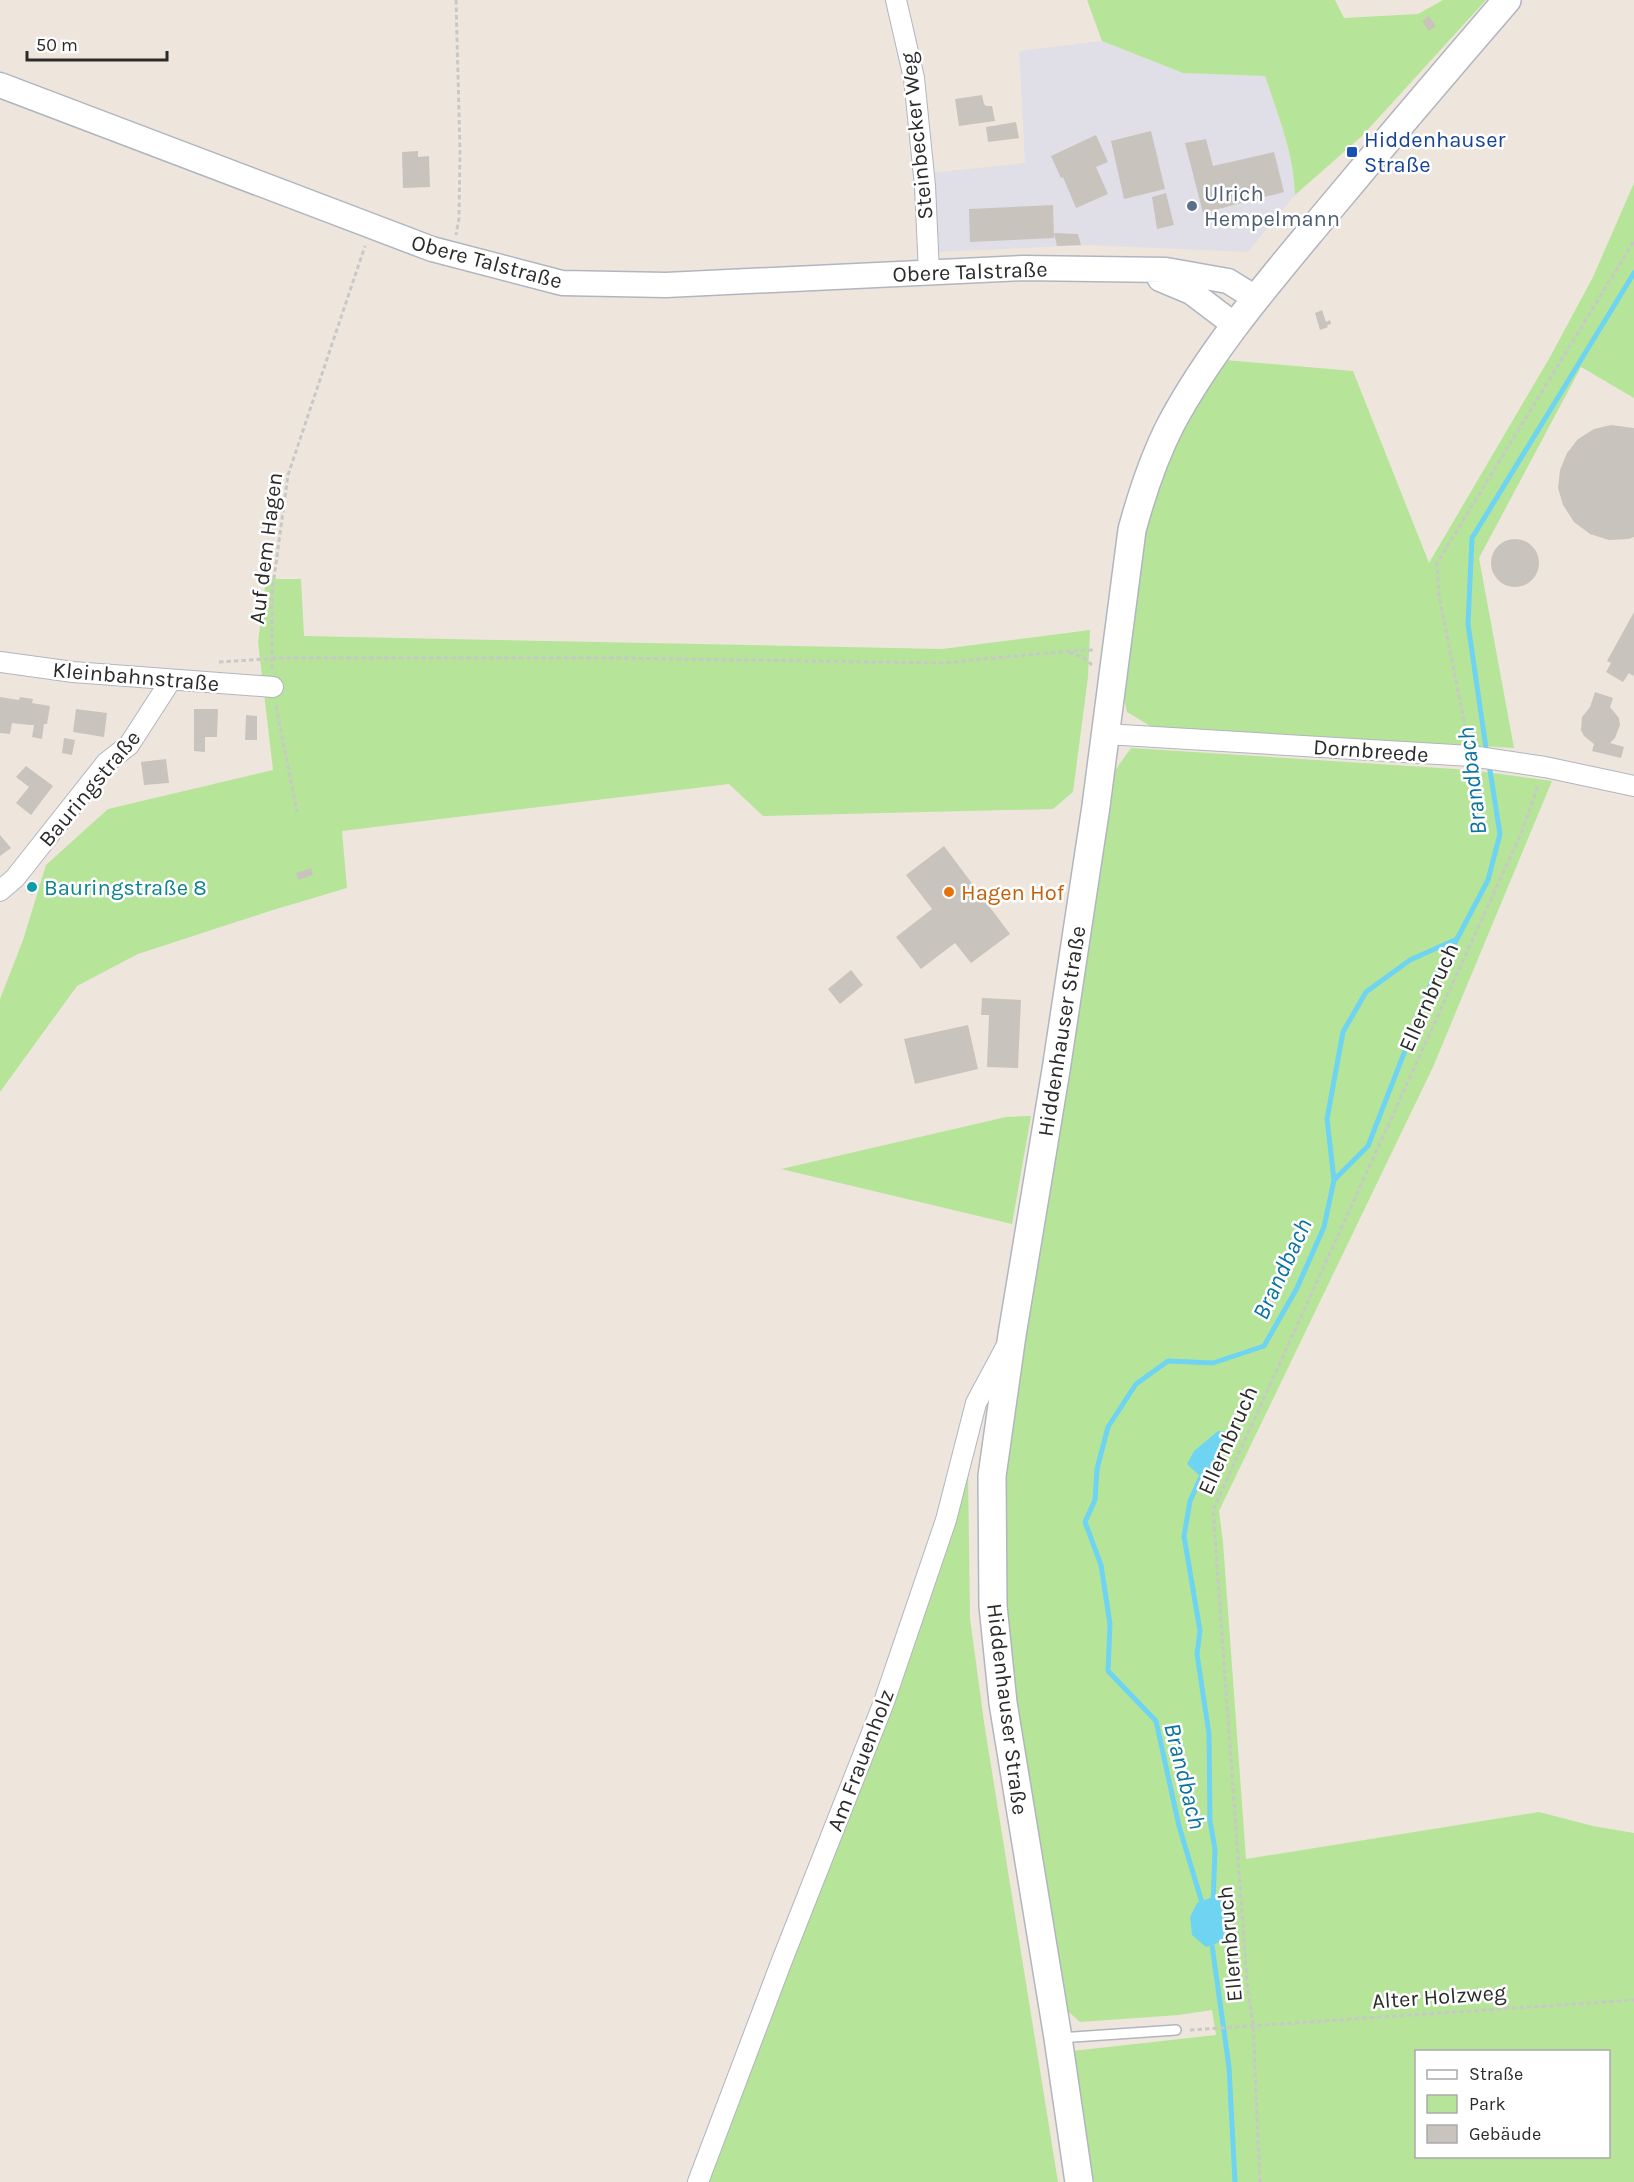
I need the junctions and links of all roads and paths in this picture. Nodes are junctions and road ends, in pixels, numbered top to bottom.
1 (456, 0) edge
2 (896, 0) edge
3 (1507, 0) edge
4 (0, 85) edge
5 (370, 227) junction
6 (1634, 242) edge
7 (452, 255) junction
8 (1110, 269) junction
9 (929, 272) junction
10 (1257, 299) junction
11 (1236, 326) junction
12 (1068, 651) dead end
13 (271, 659) junction
14 (0, 662) edge
15 (171, 680) junction
16 (273, 687) junction
17 (1105, 734) junction
18 (1471, 756) junction
19 (1545, 767) junction
20 (1634, 786) edge
21 (297, 812) dead end
22 (0, 891) edge
23 (1012, 1335) junction
24 (1634, 2000) edge
25 (1253, 2024) junction
26 (1176, 2031) joint
27 (1058, 2038) junction
28 (699, 2182) edge
29 (1079, 2182) edge
30 (1260, 2182) edge

1 - 7 path
2 - 9 street, Steinbecker Weg
3 - 10 main road, Hiddenhauser Straße
4 - 5 street, Obere Talstraße
5 - 7 street, Obere Talstraße
5 - 13 path, Auf dem Hagen
6 - 18 path
7 - 9 street, Obere Talstraße
8 - 9 street, Obere Talstraße
8 - 10 street, Obere Talstraße
8 - 11 street, Obere Talstraße
10 - 11 main road, Hiddenhauser Straße
11 - 17 main road, Hiddenhauser Straße
12 - 13 path
13 - 16 path, Auf dem Hagen
14 - 15 street, Kleinbahnstraße
15 - 16 street, Kleinbahnstraße
15 - 22 street, Bauringstraße
16 - 21 path, Auf dem Hagen
17 - 18 street, Dornbreede
17 - 23 main road, Hiddenhauser Straße
18 - 19 street, Dornbreede
19 - 20 street, Dornbreede
19 - 25 path, Ellernbruch
23 - 27 main road, Hiddenhauser Straße
23 - 28 street, Am Frauenholz
24 - 25 path, Alter Holzweg
25 - 26 path, Alter Holzweg
25 - 30 path, Ellernbruch
26 - 27 lane
27 - 29 main road, Hiddenhauser Straße

